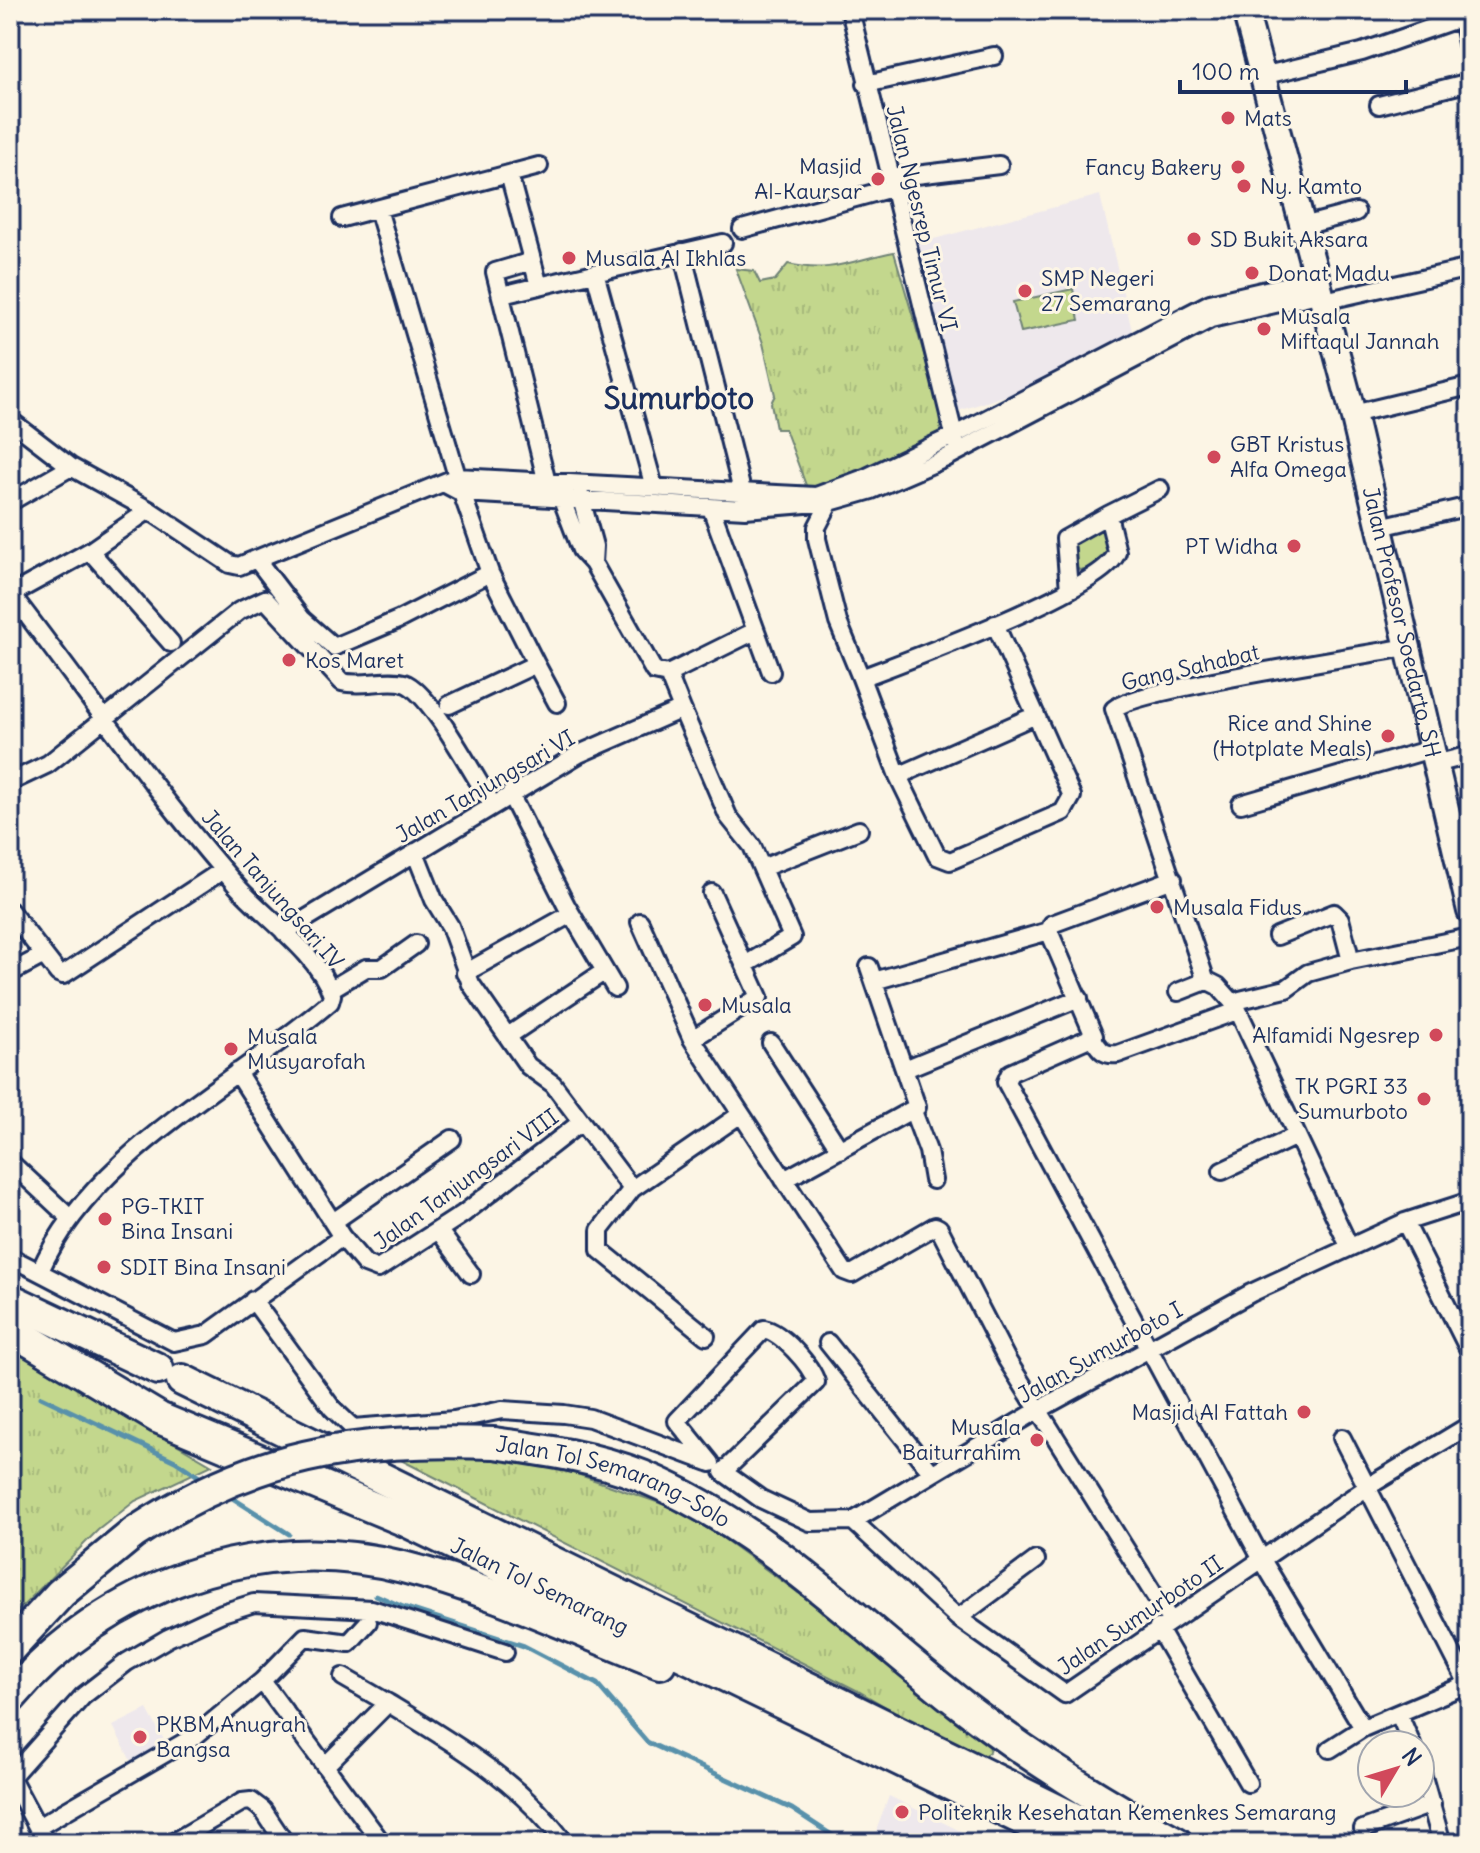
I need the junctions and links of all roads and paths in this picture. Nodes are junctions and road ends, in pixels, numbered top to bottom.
1 (850, 10) edge
2 (1245, 10) edge
3 (1460, 14) edge
4 (994, 56) dead end
5 (1470, 57) edge
6 (1262, 76) junction
7 (1470, 82) edge
8 (866, 84) junction
9 (1379, 105) dead end
10 (999, 165) dead end
11 (539, 166) dead end
12 (509, 174) junction
13 (892, 183) junction
14 (378, 209) junction
15 (1356, 212) dead end
16 (342, 218) dead end
17 (1303, 226) junction
18 (742, 229) dead end
19 (723, 243) dead end
20 (682, 252) junction
21 (532, 261) junction
22 (1470, 268) edge
23 (595, 273) junction
24 (539, 286) junction
25 (1321, 291) junction
26 (502, 295) junction
27 (1465, 387) dead end
28 (1353, 414) junction
29 (10, 420) edge
30 (956, 444) junction
31 (71, 467) junction
32 (870, 484) junction
33 (455, 485) junction
34 (654, 487) junction
35 (555, 489) junction
36 (1160, 489) dead end
37 (579, 493) junction
38 (10, 502) edge
39 (744, 502) junction
40 (830, 502) junction
41 (1470, 506) edge
42 (711, 508) junction
43 (149, 510) junction
44 (1108, 515) junction
45 (1380, 527) junction
46 (90, 551) junction
47 (257, 560) junction
48 (593, 563) junction
49 (490, 573) junction
50 (1069, 590) junction
51 (10, 595) edge
52 (995, 624) junction
53 (753, 632) junction
54 (171, 643) dead end
55 (1408, 647) junction
56 (536, 664) junction
57 (771, 672) dead end
58 (668, 674) junction
59 (861, 678) junction
60 (557, 703) dead end
61 (449, 705) dead end
62 (682, 709) junction
63 (1036, 715) junction
64 (105, 716) junction
65 (1470, 755) edge
66 (1433, 756) junction
67 (898, 776) junction
68 (10, 782) edge
69 (510, 794) junction
70 (1241, 804) dead end
71 (493, 805) junction
72 (859, 830) dead end
73 (415, 852) junction
74 (762, 868) junction
75 (223, 870) junction
76 (1173, 879) junction
77 (712, 893) dead end
78 (10, 911) edge
79 (1470, 911) edge
80 (571, 914) junction
81 (640, 922) dead end
82 (1049, 931) junction
83 (284, 932) junction
84 (1277, 936) dead end
85 (1470, 937) edge
86 (416, 944) dead end
87 (44, 955) junction
88 (1351, 961) junction
89 (745, 965) junction
90 (605, 971) junction
91 (10, 973) edge
92 (465, 973) junction
93 (1204, 979) junction
94 (615, 988) dead end
95 (331, 989) junction
96 (1178, 992) dead end
97 (1079, 998) junction
98 (1236, 1008) junction
99 (508, 1036) junction
100 (692, 1039) junction
101 (1093, 1039) junction
102 (771, 1043) dead end
103 (905, 1069) junction
104 (237, 1072) junction
105 (913, 1111) junction
106 (741, 1114) junction
107 (580, 1123) junction
108 (1296, 1136) junction
109 (452, 1139) dead end
110 (840, 1150) junction
111 (10, 1162) edge
112 (1222, 1171) dead end
113 (784, 1180) junction
114 (933, 1180) dead end
115 (632, 1189) junction
116 (1470, 1201) edge
117 (70, 1218) junction
118 (1405, 1222) junction
119 (338, 1230) junction
120 (439, 1231) junction
121 (1349, 1246) junction
122 (10, 1257) edge
123 (40, 1271) junction
124 (471, 1274) dead end
125 (10, 1299) edge
126 (253, 1300) junction
127 (10, 1329) edge
128 (706, 1336) dead end
129 (828, 1343) dead end
130 (1149, 1350) junction
131 (1470, 1352) edge
132 (1040, 1409) junction
133 (1470, 1425) edge
134 (1342, 1438) dead end
135 (717, 1467) junction
136 (931, 1472) junction
137 (1369, 1486) junction
138 (853, 1521) junction
139 (1261, 1558) junction
140 (1036, 1560) dead end
141 (958, 1618) junction
142 (368, 1622) dead end
143 (1164, 1624) junction
144 (10, 1648) edge
145 (505, 1652) dead end
146 (343, 1677) dead end
147 (262, 1681) junction
148 (1469, 1684) edge
149 (10, 1698) edge
150 (388, 1703) junction
151 (1399, 1714) junction
152 (826, 1727) junction
153 (1363, 1728) junction
154 (1405, 1729) edge
155 (1330, 1749) dead end
156 (325, 1766) junction
157 (10, 1776) edge
158 (1248, 1783) dead end
159 (1418, 1809) edge
160 (1433, 1809) edge
161 (38, 1827) junction
162 (1363, 1829) dead end
163 (379, 1842) edge
164 (46, 1843) edge
165 (172, 1843) edge
166 (285, 1843) edge
167 (565, 1843) edge
168 (1071, 1843) edge
169 (1124, 1843) edge
170 (1177, 1843) edge
171 (1442, 1843) edge

1 - 8 street, Jalan Ngesrep Timur VI
2 - 6 main road, Jalan Profesor Soedarto, SH
3 - 5 street
3 - 6 street
4 - 8 street
6 - 17 main road, Jalan Profesor Soedarto, SH
7 - 9 street
8 - 13 street, Jalan Ngesrep Timur VI
10 - 13 street
11 - 12 street
12 - 14 street
12 - 21 street
13 - 18 street
13 - 30 street, Jalan Ngesrep Timur VI
14 - 16 street
14 - 33 street
15 - 17 street
17 - 25 main road, Jalan Profesor Soedarto, SH
19 - 20 street
20 - 23 street
20 - 39 street
21 - 24 street
21 - 26 street
22 - 25 street
23 - 24 street
23 - 34 street
24 - 26 street
25 - 28 main road, Jalan Profesor Soedarto, SH
25 - 30 street
26 - 35 street
27 - 28 street
28 - 45 main road, Jalan Profesor Soedarto, SH
29 - 31 street
30 - 32 street
31 - 38 street
31 - 43 street
32 - 39 street
32 - 40 street
33 - 35 street
33 - 47 street
33 - 49 street
34 - 37 street
34 - 39 street
35 - 37 street
35 - 48 street
36 - 44 street
37 - 42 street
37 - 48 street
39 - 40 street
39 - 42 street
40 - 59 street
41 - 45 street
42 - 53 street
43 - 46 street
43 - 47 street
44 - 50 street
44 - 50 street
45 - 55 main road, Jalan Profesor Soedarto, SH
46 - 51 street
46 - 54 street
47 - 49 street
48 - 58 street
49 - 56 street
50 - 52 street
51 - 64 street, Jalan Tanjungsari IV
52 - 59 street
52 - 63 street
53 - 57 street
53 - 58 street
55 - 66 main road, Jalan Profesor Soedarto, SH
55 - 76 street, Gang Sahabat
56 - 60 street
56 - 61 street
58 - 62 street
59 - 67 street
62 - 69 street, Jalan Tanjungsari VI
62 - 74 street
63 - 67 street
63 - 67 street
64 - 68 street
64 - 71 street
64 - 75 street, Jalan Tanjungsari IV
65 - 66 street
66 - 70 street
66 - 79 main road, Jalan Profesor Soedarto, SH
69 - 71 street, Jalan Tanjungsari VI
69 - 80 street
71 - 73 street, Jalan Tanjungsari VI
72 - 74 street
73 - 83 street, Jalan Tanjungsari VI
73 - 92 street
74 - 89 street
75 - 83 street, Jalan Tanjungsari IV
75 - 87 street
76 - 82 street
76 - 93 street, Gang Sahabat
77 - 89 street
78 - 87 street
80 - 90 street
80 - 92 street
81 - 100 street
82 - 97 street
82 - 103 street
83 - 95 street, Jalan Tanjungsari IV
84 - 88 street
85 - 88 street
86 - 95 street
87 - 91 street
88 - 98 street
89 - 100 street
90 - 94 street
90 - 99 street
92 - 99 street
93 - 96 street
93 - 98 street
95 - 104 street, Jalan Tanjungsari IV
97 - 101 street
97 - 103 street
98 - 101 street
98 - 108 street
99 - 107 street
100 - 106 street
101 - 130 street
102 - 110 street
103 - 105 street
104 - 117 street, Jalan Tanjungsari IV
104 - 119 street, Jalan Tanjungsari VIII
105 - 110 street
105 - 114 street
106 - 113 street
106 - 115 street
107 - 115 street
107 - 120 street, Jalan Tanjungsari VIII
108 - 112 street
108 - 121 street
109 - 119 street
110 - 113 street
111 - 117 street
113 - 132 street
115 - 128 street
116 - 118 street, Jalan Sumurboto I
117 - 123 street, Jalan Tanjungsari IV
118 - 121 street, Jalan Sumurboto I
118 - 131 street
119 - 120 street, Jalan Tanjungsari VIII
119 - 126 street, Jalan Tanjungsari VIII
120 - 124 street
121 - 130 street, Jalan Sumurboto I
122 - 123 street, Jalan Tanjungsari VIII
123 - 126 street, Jalan Tanjungsari VIII
125 - 169 highway, Jalan Tol Semarang
126 - 135 street
127 - 152 highway, Jalan Tol Semarang
129 - 136 street
130 - 132 street, Jalan Sumurboto I
130 - 139 street
132 - 136 street, Jalan Sumurboto I
132 - 143 street
133 - 137 street, Jalan Sumurboto II
134 - 137 street
135 - 135 street
135 - 138 street
136 - 138 street, Jalan Sumurboto I
137 - 139 street, Jalan Sumurboto II
137 - 148 street
138 - 141 street, Jalan Sumurboto II
139 - 143 street, Jalan Sumurboto II
139 - 153 street
140 - 141 street
141 - 143 street, Jalan Sumurboto II
142 - 147 street
143 - 158 street
144 - 170 highway, Jalan Tol Semarang–Solo, bridge
145 - 157 street
146 - 150 street
147 - 156 street
147 - 161 street
148 - 151 street
149 - 152 highway
150 - 156 street
150 - 167 street
151 - 153 street
151 - 154 street
152 - 168 highway, Jalan Tol Semarang
153 - 155 street
156 - 163 street
157 - 161 street
159 - 162 street
160 - 171 street
161 - 164 street
165 - 166 street

